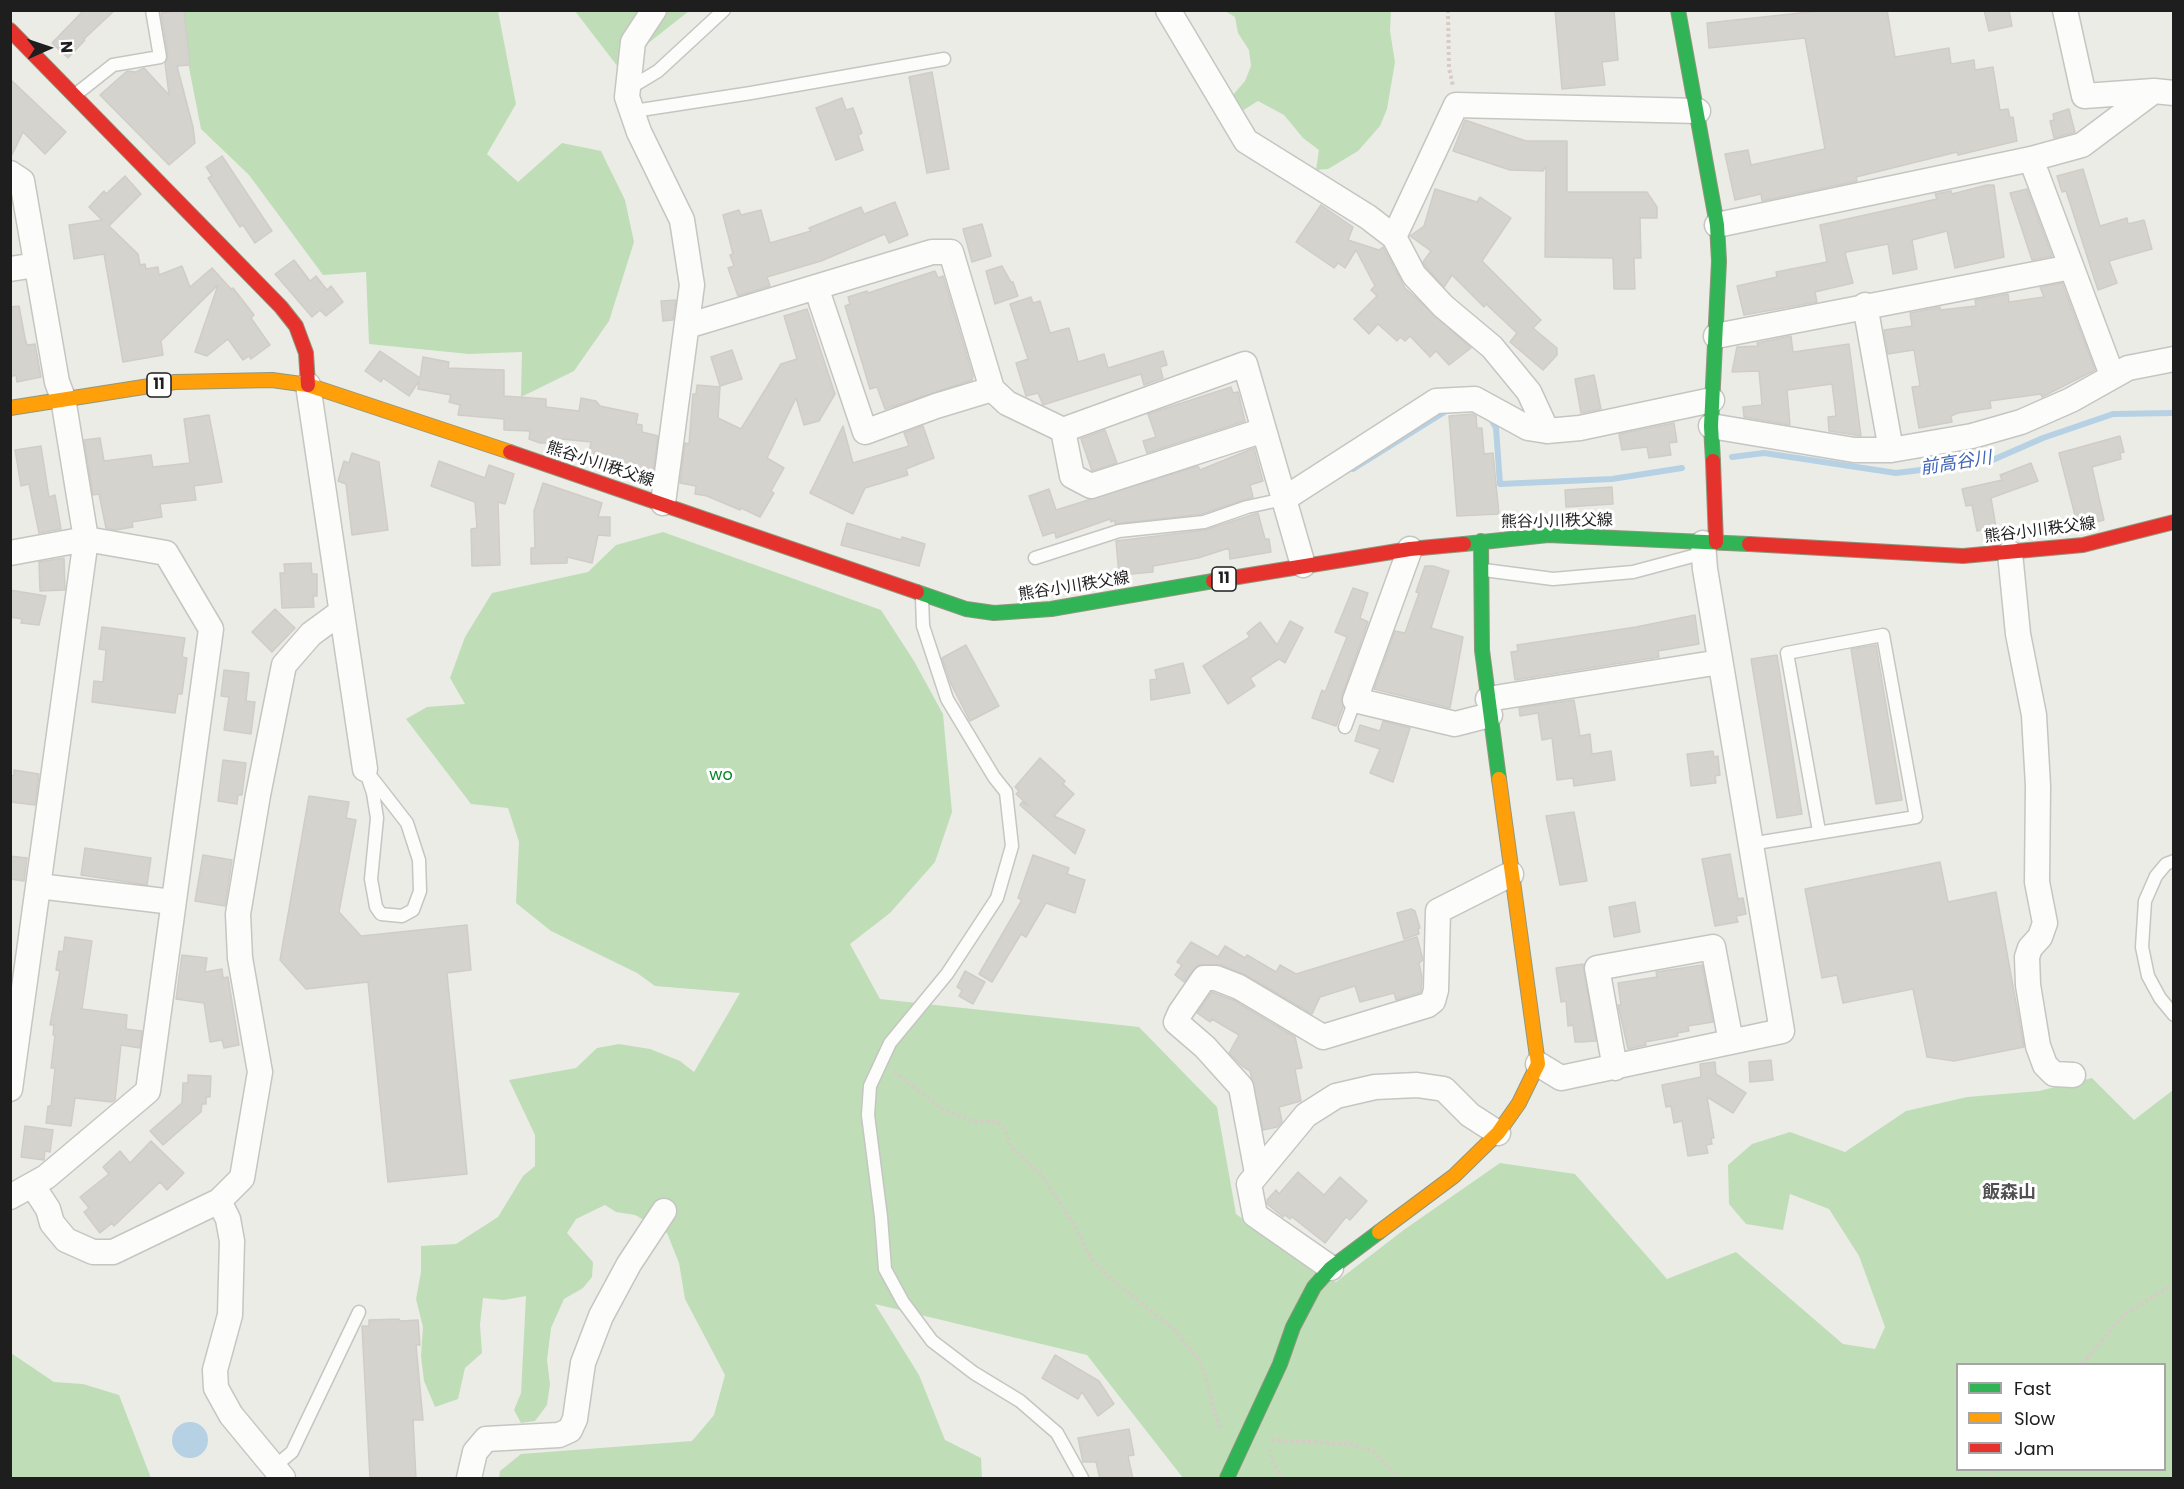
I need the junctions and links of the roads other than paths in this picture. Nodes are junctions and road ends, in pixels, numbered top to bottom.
1 (152, 10) edge
2 (654, 10) edge
3 (724, 10) edge
4 (1168, 10) edge
5 (1678, 10) edge
6 (2065, 10) edge
7 (10, 30) edge
8 (944, 59) dead end
9 (2164, 92) edge
10 (75, 96) junction
11 (630, 100) junction
12 (1698, 111) junction
13 (2031, 159) junction
14 (10, 173) edge
15 (1717, 225) junction
16 (1394, 237) junction
17 (36, 265) junction
18 (2071, 267) junction
19 (10, 269) edge
20 (816, 287) junction
21 (1865, 305) junction
22 (687, 326) junction
23 (1716, 336) junction
24 (2174, 359) edge
25 (2112, 375) junction
26 (308, 385) junction
27 (992, 389) junction
28 (63, 398) junction
29 (1712, 400) junction
30 (10, 408) edge
31 (1711, 426) junction
32 (1063, 430) junction
33 (1264, 430) junction
34 (1547, 431) junction
35 (1891, 450) junction
36 (1284, 499) junction
37 (663, 503) junction
38 (2174, 522) edge
39 (86, 539) junction
40 (1481, 541) junction
41 (1708, 546) junction
42 (1410, 549) junction
43 (2010, 553) junction
44 (10, 554) edge
45 (1035, 558) dead end
46 (1303, 565) junction
47 (1480, 569) junction
48 (921, 593) junction
49 (341, 612) junction
50 (1720, 662) junction
51 (1355, 700) junction
52 (1489, 707) junction
53 (1345, 727) dead end
54 (365, 769) junction
55 (1819, 831) junction
56 (1750, 844) junction
57 (2174, 861) edge
58 (1511, 874) junction
59 (38, 886) junction
60 (173, 902) junction
61 (2174, 1015) edge
62 (1731, 1042) junction
63 (1538, 1064) junction
64 (1615, 1068) junction
65 (2073, 1075) dead end
66 (11, 1086) edge
67 (1498, 1133) junction
68 (1257, 1173) junction
69 (33, 1186) junction
70 (10, 1197) edge
71 (219, 1201) junction
72 (664, 1211) dead end
73 (1330, 1268) junction
74 (359, 1312) dead end
75 (278, 1473) edge
76 (470, 1479) edge
77 (1082, 1479) edge
78 (1227, 1479) edge

1 - 10 lane
2 - 11 street
3 - 11 lane
4 - 16 street
5 - 12 main road
6 - 9 street
7 - 10 main road
8 - 11 lane
9 - 13 street
10 - 26 main road
11 - 22 street
12 - 15 main road
12 - 16 street
13 - 15 street
13 - 18 street
14 - 17 street
15 - 23 main road
16 - 34 street
17 - 19 street
17 - 28 street
18 - 21 street
18 - 25 street
20 - 22 street
20 - 27 street
20 - 27 street
21 - 23 street
21 - 35 street
22 - 37 street
23 - 29 main road
24 - 25 street
25 - 35 street
26 - 28 main road, 熊谷小川秩父線 / 11
26 - 37 main road, 熊谷小川秩父線 / 11
26 - 49 street
27 - 32 street
28 - 30 main road, 熊谷小川秩父線 / 11
28 - 39 street
29 - 31 main road
29 - 34 street
31 - 35 street
31 - 41 main road
32 - 33 street
32 - 33 street
33 - 36 street
34 - 36 street
36 - 45 lane
36 - 46 street
37 - 48 main road, 熊谷小川秩父線 / 11
38 - 43 main road, 熊谷小川秩父線 / 11
39 - 44 street
39 - 59 street
39 - 60 street
40 - 41 main road, 熊谷小川秩父線 / 11
40 - 42 main road, 熊谷小川秩父線 / 11
40 - 47 main road
41 - 43 main road, 熊谷小川秩父線 / 11
41 - 47 lane
41 - 50 street
42 - 46 main road, 熊谷小川秩父線 / 11
42 - 51 street
43 - 65 street
46 - 48 main road, 熊谷小川秩父線 / 11
47 - 52 main road
48 - 77 lane
49 - 54 street
49 - 71 street
50 - 52 street
50 - 56 street
51 - 52 street
51 - 53 lane
52 - 58 main road
54 - 54 lane
55 - 55 lane
55 - 56 lane
56 - 62 street
57 - 61 lane
58 - 63 main road
58 - 68 street
59 - 60 street
59 - 66 street
60 - 69 street
62 - 64 street
62 - 64 street
63 - 64 street
63 - 67 main road
67 - 68 street
67 - 73 main road
68 - 73 street
69 - 70 street
69 - 71 street
71 - 75 street
72 - 76 street
73 - 78 main road
74 - 75 lane

